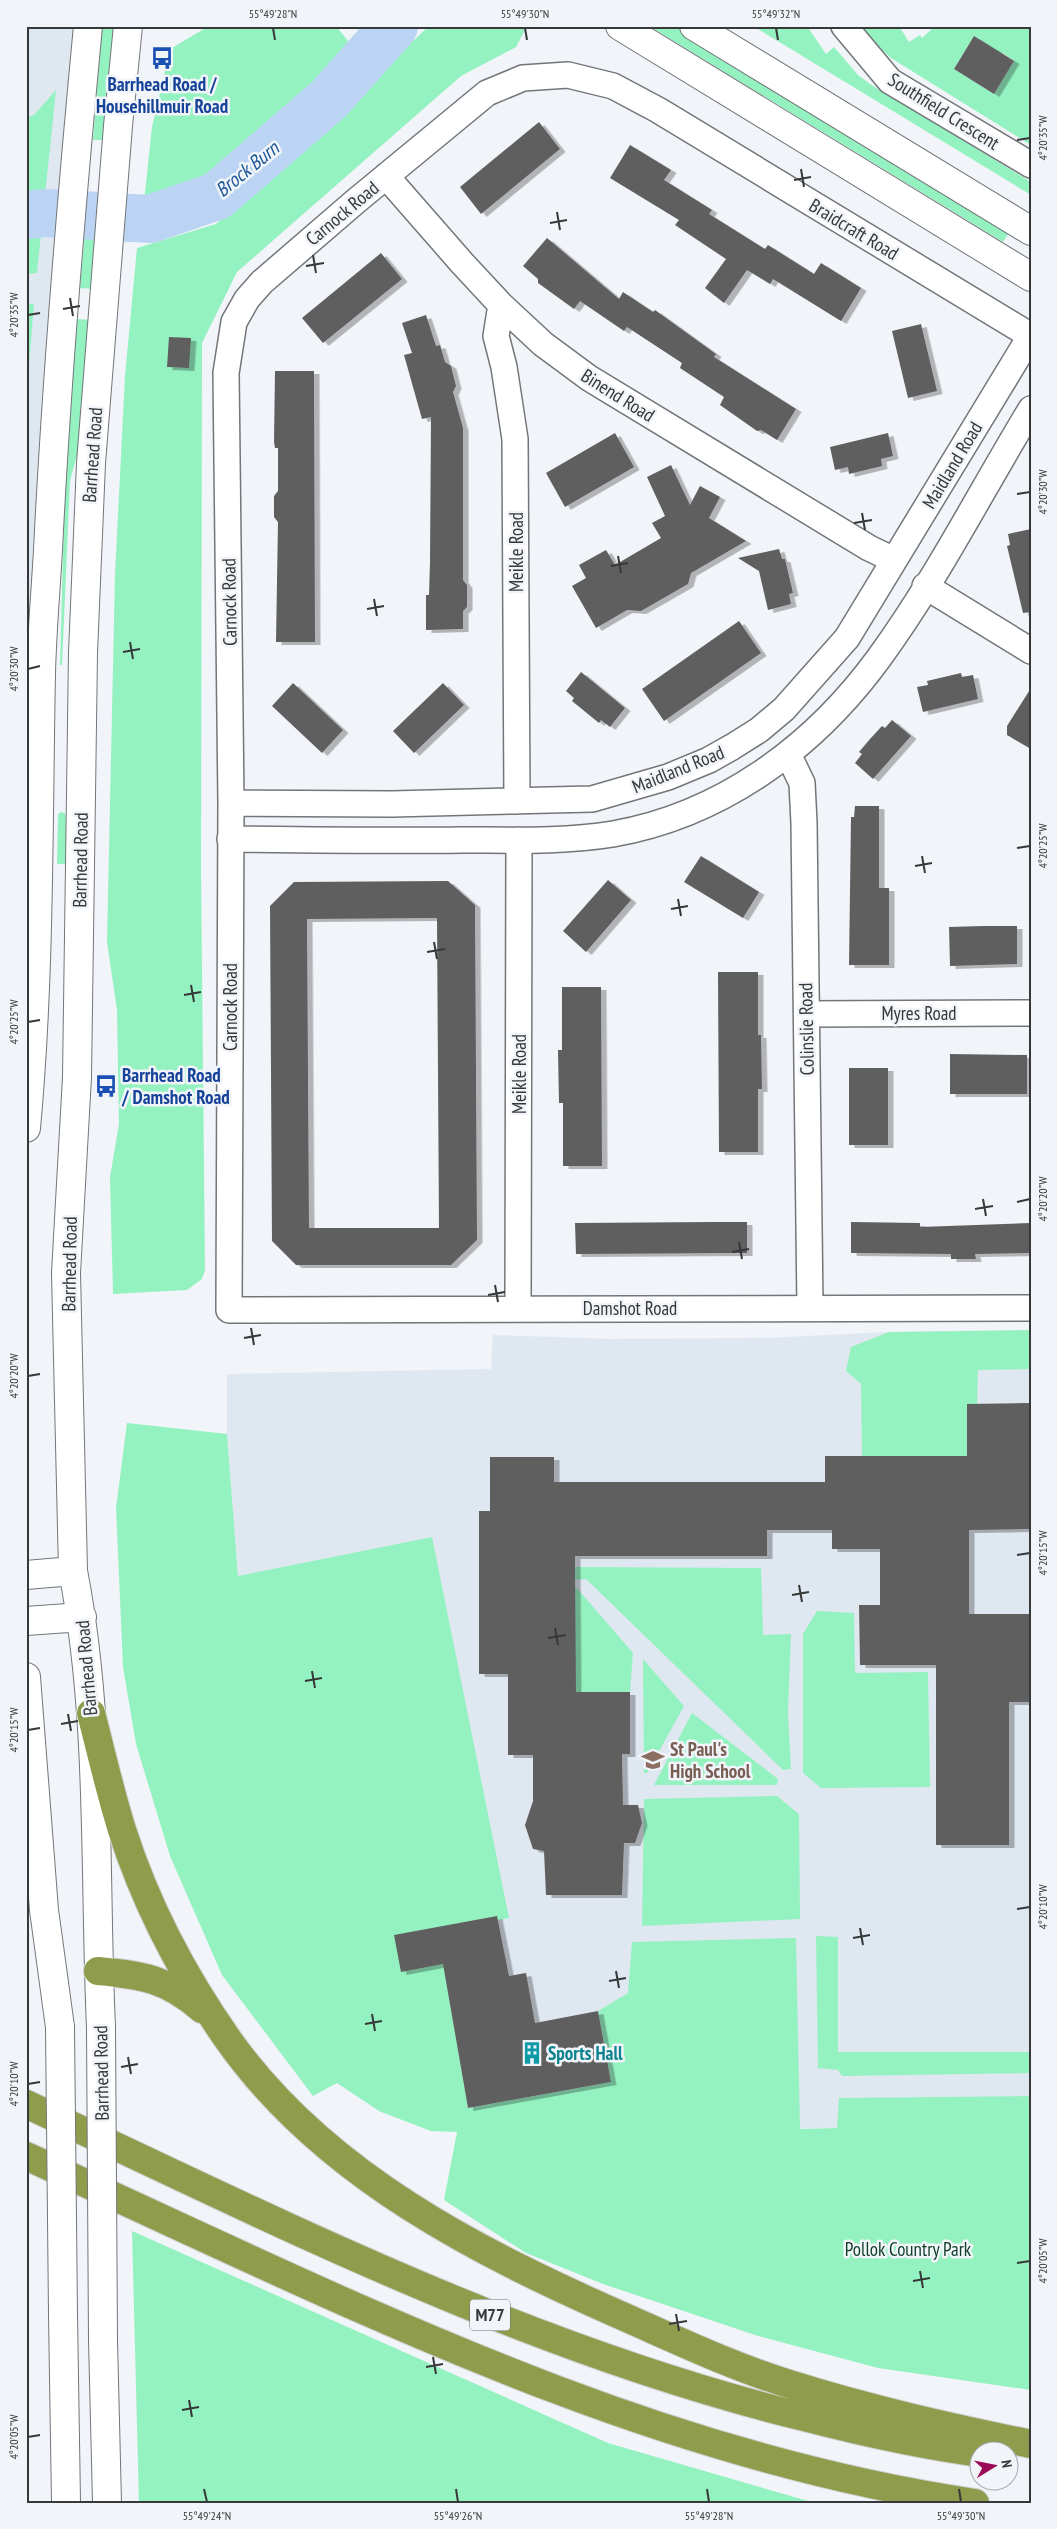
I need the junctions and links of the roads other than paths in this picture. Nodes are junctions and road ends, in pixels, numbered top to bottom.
1 (88, 26) edge
2 (128, 26) edge
3 (620, 26) edge
4 (694, 26) edge
5 (844, 26) edge
6 (568, 75) joint
7 (1031, 165) edge
8 (386, 176) junction
9 (1031, 231) edge
10 (1031, 277) edge
11 (501, 305) junction
12 (1031, 336) edge
13 (1031, 409) edge
14 (894, 560) junction
15 (925, 586) junction
16 (1031, 650) edge
17 (788, 754) junction
18 (668, 777) junction
19 (517, 801) junction
20 (231, 803) junction
21 (392, 804) junction
22 (679, 817) junction
23 (230, 839) junction
24 (392, 840) junction
25 (519, 840) junction
26 (1031, 1012) edge
27 (807, 1014) junction
28 (26, 1128) edge
29 (810, 1308) junction
30 (1031, 1308) edge
31 (518, 1309) junction
32 (229, 1310) joint
33 (73, 1570) junction
34 (26, 1575) edge
35 (82, 1617) junction
36 (26, 1621) edge
37 (26, 1677) edge
38 (91, 1713) junction
39 (26, 1856) edge
40 (44, 1910) junction
41 (98, 1971) junction
42 (56, 1994) junction
43 (230, 2043) junction
44 (26, 2104) edge
45 (26, 2156) edge
46 (1031, 2444) edge
47 (970, 2451) edge
48 (66, 2503) edge
49 (107, 2503) edge
50 (975, 2503) edge

1 - 28 main road, Barrhead Road
2 - 33 main road, Barrhead Road
3 - 10 main road
4 - 9 main road
5 - 7 street, Southfield Crescent
6 - 8 street, Carnock Road
6 - 12 street, Braidcraft Road
8 - 11 street, Binend Road
8 - 20 street, Carnock Road
11 - 14 street, Binend Road
11 - 19 street, Meikle Road
12 - 14 street, Maidland Road
13 - 15 street, Maidland Road
14 - 18 street, Maidland Road
15 - 16 street
15 - 17 street, Maidland Road
17 - 22 street, Maidland Road
17 - 27 street, Colinslie Road
18 - 19 street, Maidland Road
18 - 22 street
19 - 21 street, Maidland Road
20 - 21 street, Maidland Road
20 - 23 street, Carnock Road
21 - 24 street
22 - 25 street, Maidland Road
23 - 24 street, Maidland Road
23 - 32 street, Carnock Road
24 - 25 street, Maidland Road
25 - 31 street, Meikle Road
26 - 27 street, Myres Road
27 - 29 street, Colinslie Road
29 - 30 street, Damshot Road
29 - 31 street, Damshot Road
31 - 32 street, Damshot Road
33 - 34 main road
33 - 35 main road, Barrhead Road
35 - 36 main road
35 - 38 main road, Barrhead Road
37 - 40 main road
38 - 41 main road, Barrhead Road
38 - 43 highway
39 - 40 main road
40 - 42 main road
41 - 42 main road
41 - 43 highway
41 - 49 main road, Barrhead Road, bridge
42 - 48 main road, bridge
43 - 46 highway
44 - 47 highway, M77
45 - 50 highway, M77

